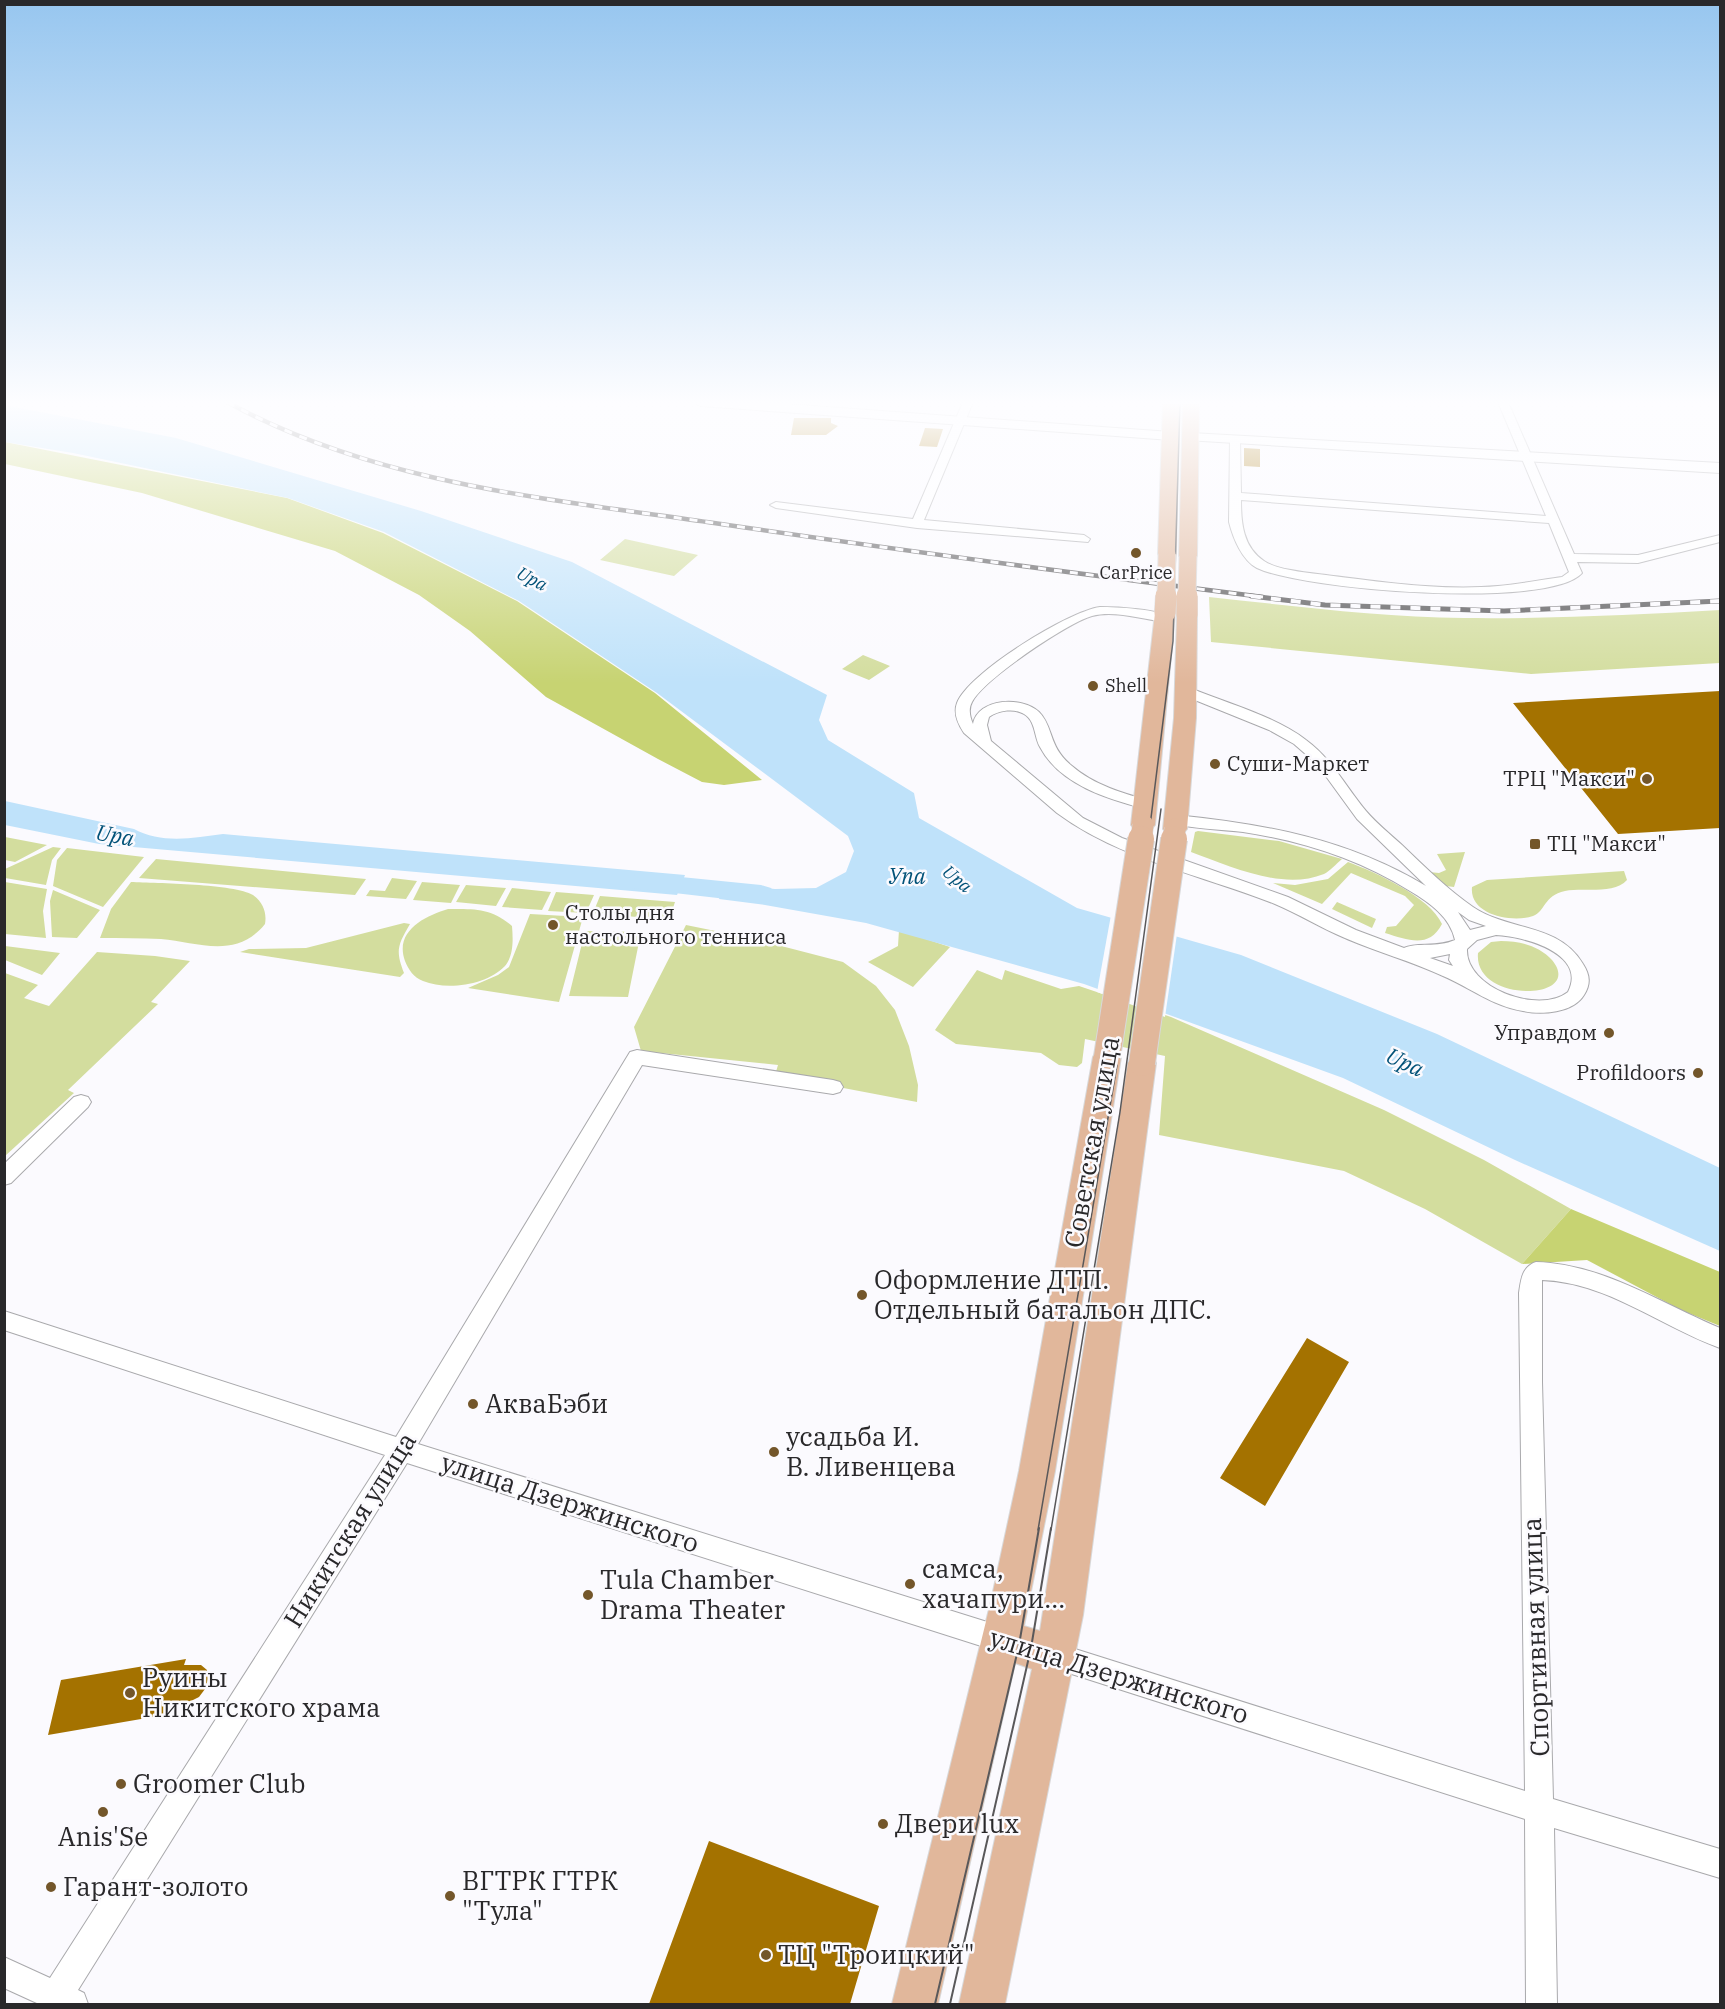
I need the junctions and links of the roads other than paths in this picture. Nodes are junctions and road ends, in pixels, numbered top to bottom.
1 (929, 496) edge
2 (1169, 496) edge
3 (1190, 496) edge
4 (1234, 496) joint
5 (1542, 496) edge
6 (776, 506) dead end
7 (1552, 520) junction
8 (917, 524) junction
9 (1084, 539) dead end
10 (1720, 539) edge
11 (1570, 558) junction
12 (1165, 615) junction
13 (1185, 691) junction
14 (984, 741) junction
15 (1144, 814) junction
16 (1176, 824) junction
17 (1510, 929) junction
18 (1463, 942) junction
19 (1382, 947) junction
20 (1481, 990) junction
21 (833, 1087) dead end
22 (81, 1102) dead end
23 (4, 1177) edge
24 (4, 1320) edge
25 (1720, 1338) edge
26 (401, 1449) junction
27 (1000, 1639) junction
28 (1056, 1656) junction
29 (1541, 1810) junction
30 (1720, 1863) edge
31 (4, 1972) edge
32 (64, 2001) edge
33 (915, 2004) edge
34 (982, 2004) edge
35 (1542, 2004) edge

1 - 8 street
2 - 12 main road, Советская улица, bridge
3 - 13 main road, Советская улица, bridge
4 - 7 street
4 - 11 street
5 - 7 street
6 - 8 street
7 - 11 street
8 - 9 street
10 - 11 street
12 - 14 street
12 - 15 main road, Советская улица
13 - 16 main road, Советская улица
13 - 17 street
14 - 15 street
14 - 19 street
15 - 27 main road, Советская улица, bridge
16 - 18 street
16 - 28 main road, Советская улица, bridge
17 - 18 street
17 - 20 street
18 - 19 street
18 - 20 street
19 - 20 street
21 - 26 street, Никитская улица
22 - 23 street
24 - 26 street, улица Дзержинского
25 - 29 street, Спортивная улица
26 - 27 street, улица Дзержинского
26 - 32 street, Никитская улица
27 - 28 main road, улица Дзержинского
27 - 33 main road, Советская улица
28 - 29 street, улица Дзержинского
28 - 34 main road, Советская улица
29 - 30 street, улица Дзержинского
29 - 35 street, Спортивная улица
31 - 32 street

